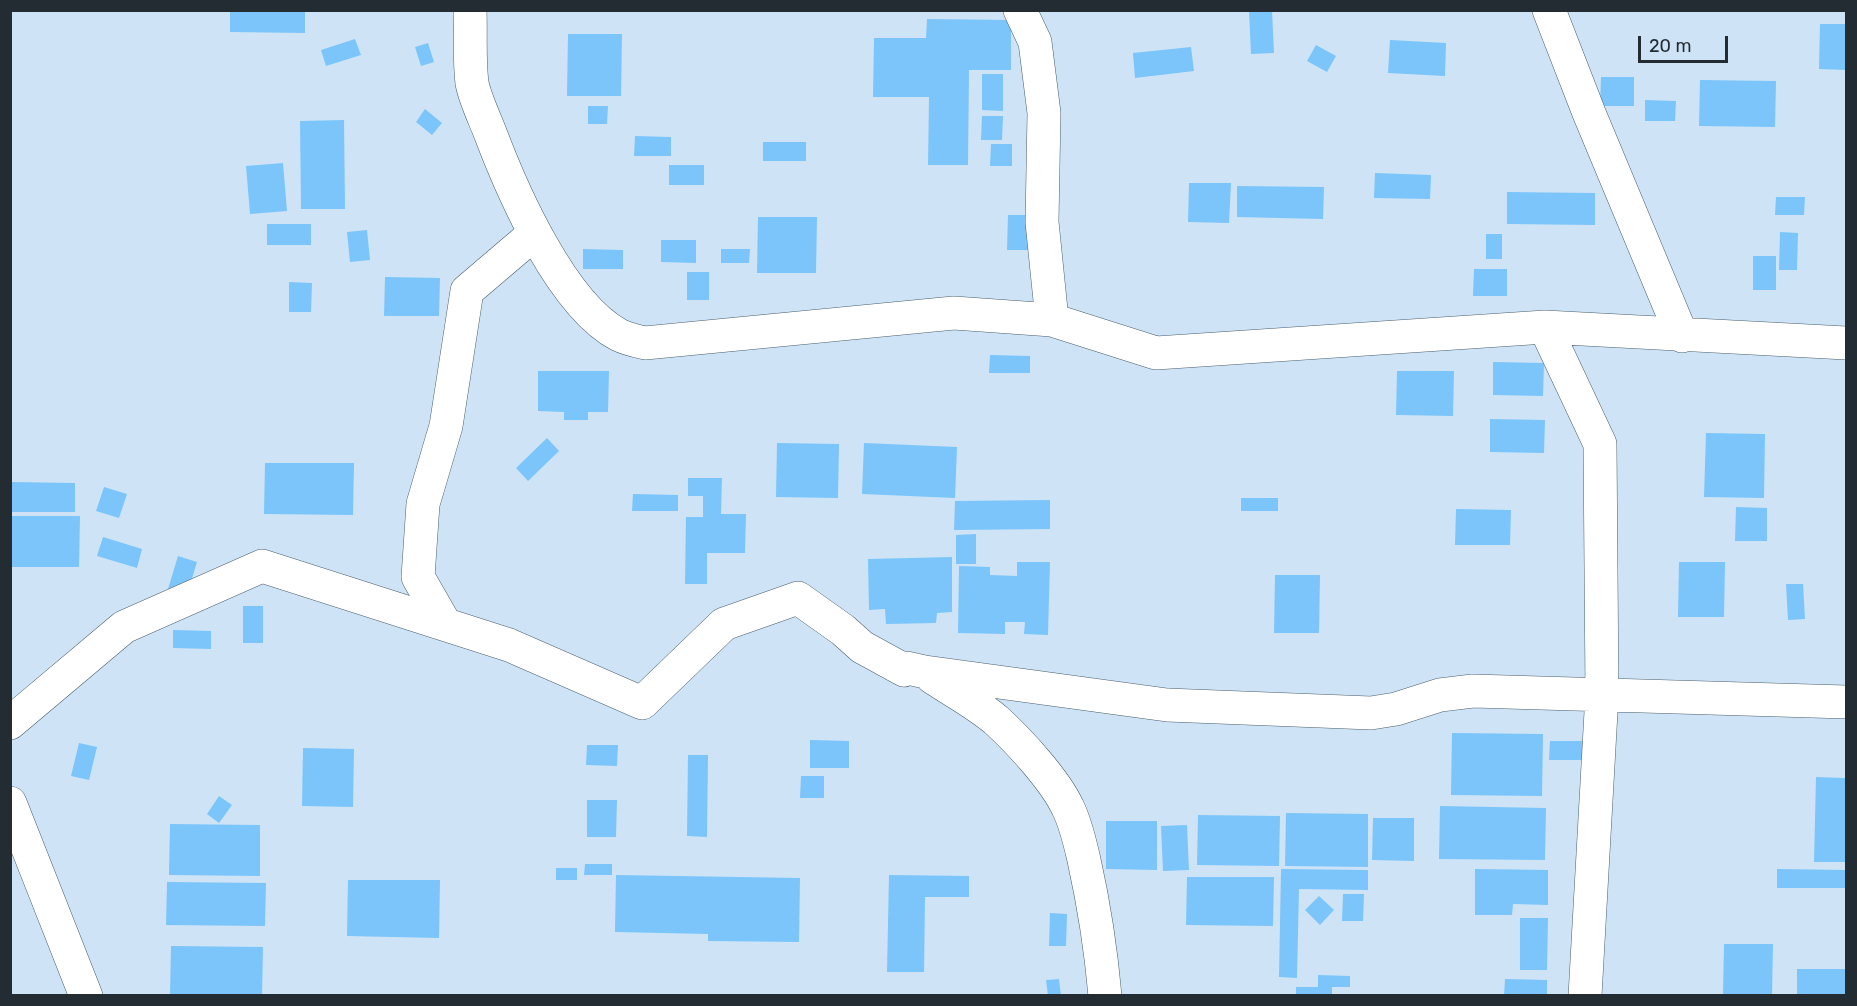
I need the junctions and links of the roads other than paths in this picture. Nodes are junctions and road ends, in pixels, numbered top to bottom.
1 (470, 10) edge
2 (1020, 10) edge
3 (1549, 10) edge
4 (535, 233) junction
5 (1052, 320) junction
6 (1545, 327) junction
7 (1682, 336) junction
8 (1846, 343) edge
9 (445, 624) junction
10 (925, 672) junction
11 (1602, 694) junction
12 (1846, 702) edge
13 (10, 723) edge
14 (10, 802) edge
15 (86, 996) edge
16 (1105, 996) edge
17 (1585, 996) edge

1 - 4 street
2 - 5 street
3 - 7 street
4 - 5 street
4 - 9 street
5 - 6 street
6 - 7 street
6 - 11 street
7 - 8 street
9 - 10 street
9 - 13 street
10 - 11 street
10 - 16 street
11 - 12 street
11 - 17 street
14 - 15 street

